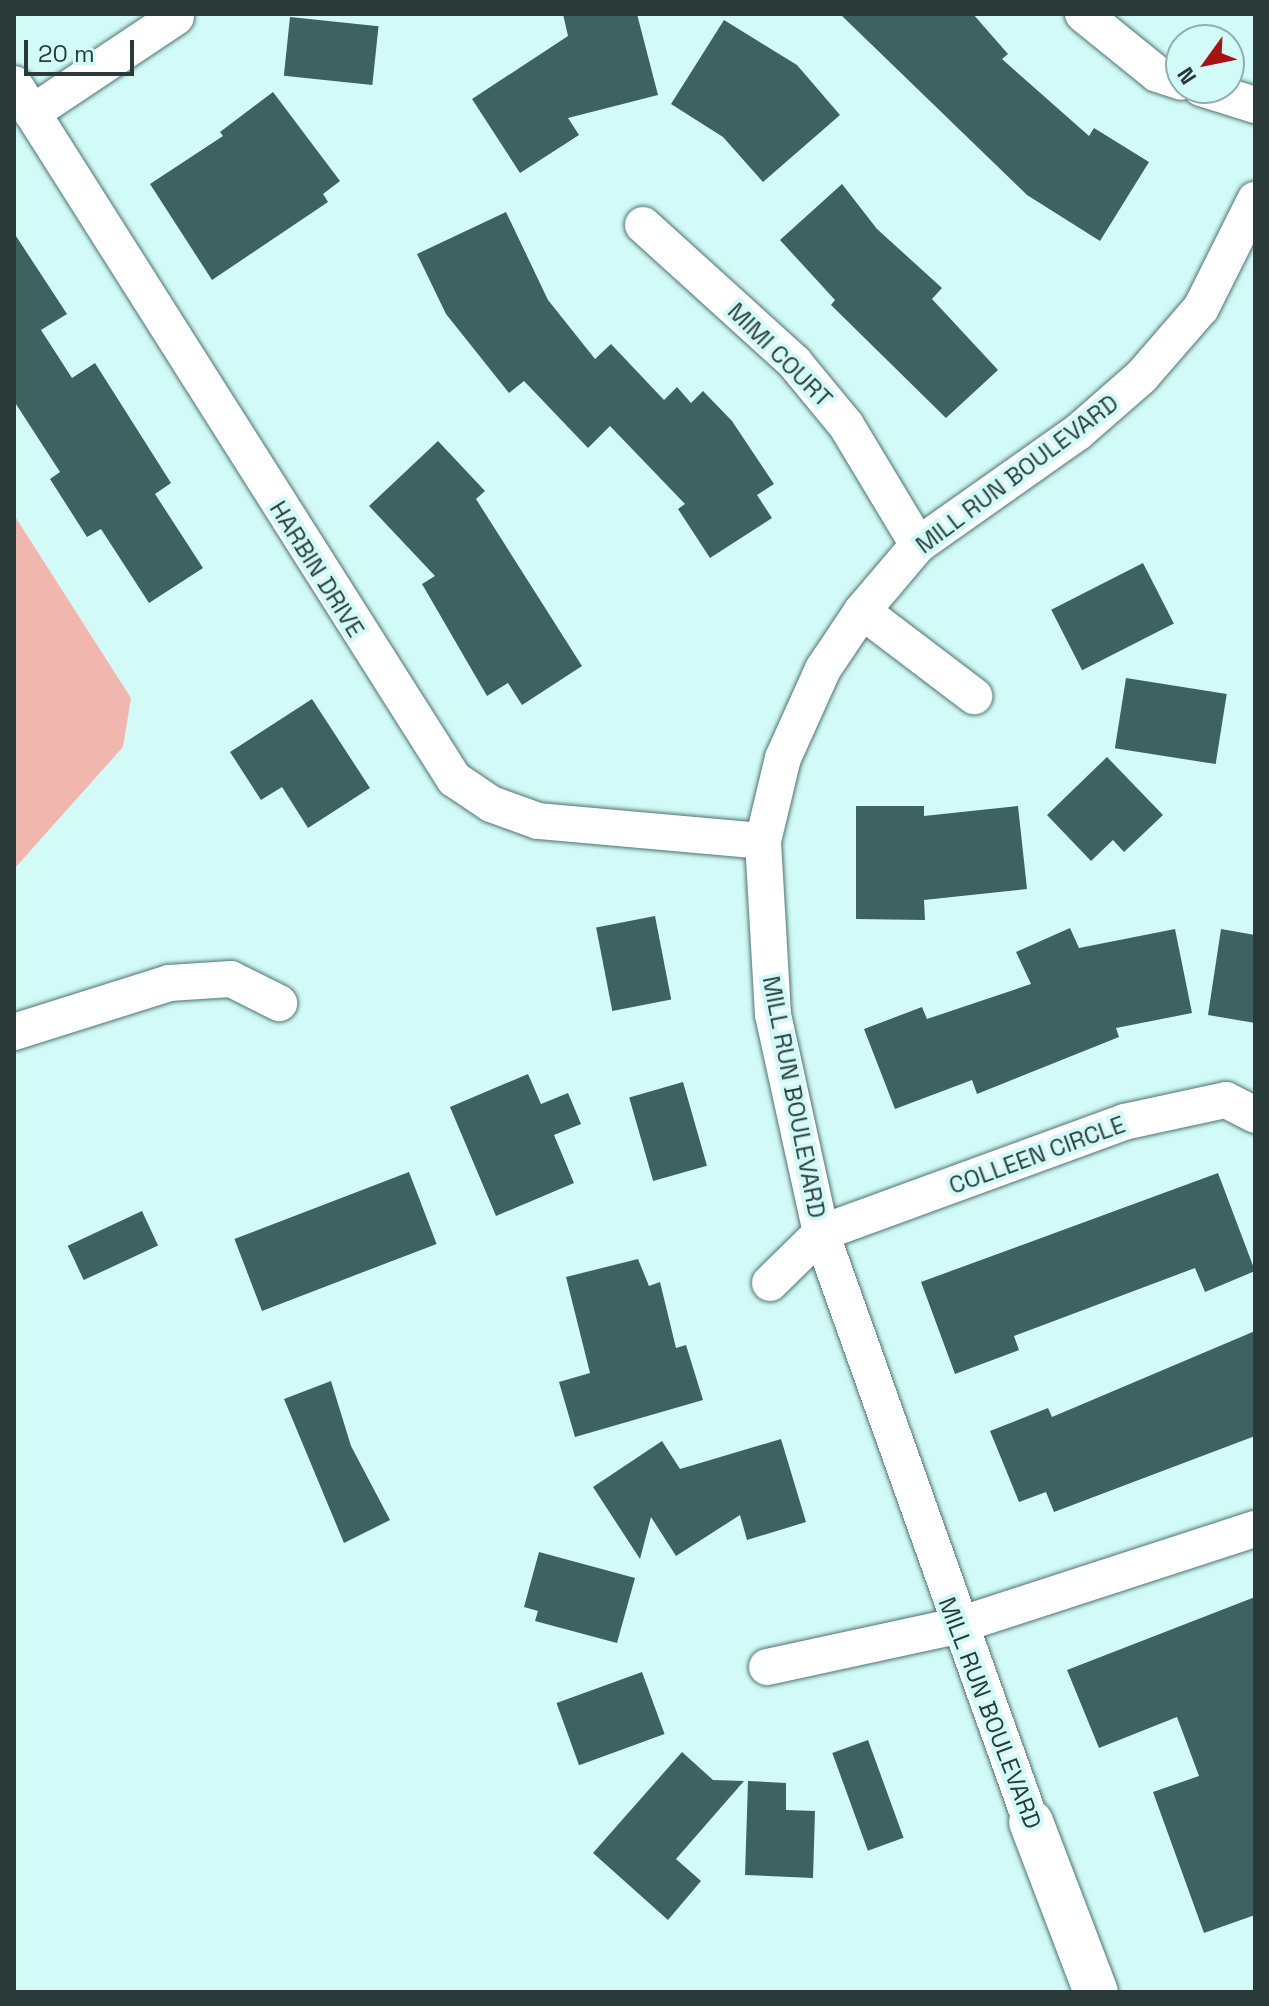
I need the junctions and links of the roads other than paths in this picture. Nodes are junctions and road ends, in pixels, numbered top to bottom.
1 (1083, 14) edge
2 (176, 17) dead end
3 (1165, 77) edge
4 (23, 98) edge
5 (1255, 200) edge
6 (643, 225) dead end
7 (918, 545) junction
8 (862, 611) junction
9 (974, 696) dead end
10 (763, 841) junction
11 (279, 1003) dead end
12 (14, 1032) edge
13 (1255, 1115) edge
14 (821, 1233) junction
15 (770, 1283) dead end
16 (1255, 1529) edge
17 (956, 1626) junction
18 (767, 1667) dead end
19 (1031, 1822) joint
20 (1096, 1992) edge

1 - 3 street
2 - 4 street
4 - 10 street, HARBIN DRIVE
5 - 7 street, MILL RUN BOULEVARD
6 - 7 street, MIMI COURT
7 - 8 street, MILL RUN BOULEVARD
8 - 9 street
8 - 10 street, MILL RUN BOULEVARD
10 - 14 street, MILL RUN BOULEVARD
11 - 12 street
13 - 14 street, COLLEEN CIRCLE
14 - 15 street
14 - 17 street, MILL RUN BOULEVARD
16 - 17 street
17 - 18 street
17 - 19 street, MILL RUN BOULEVARD
19 - 20 street, MILL RUN BOULEVARD

